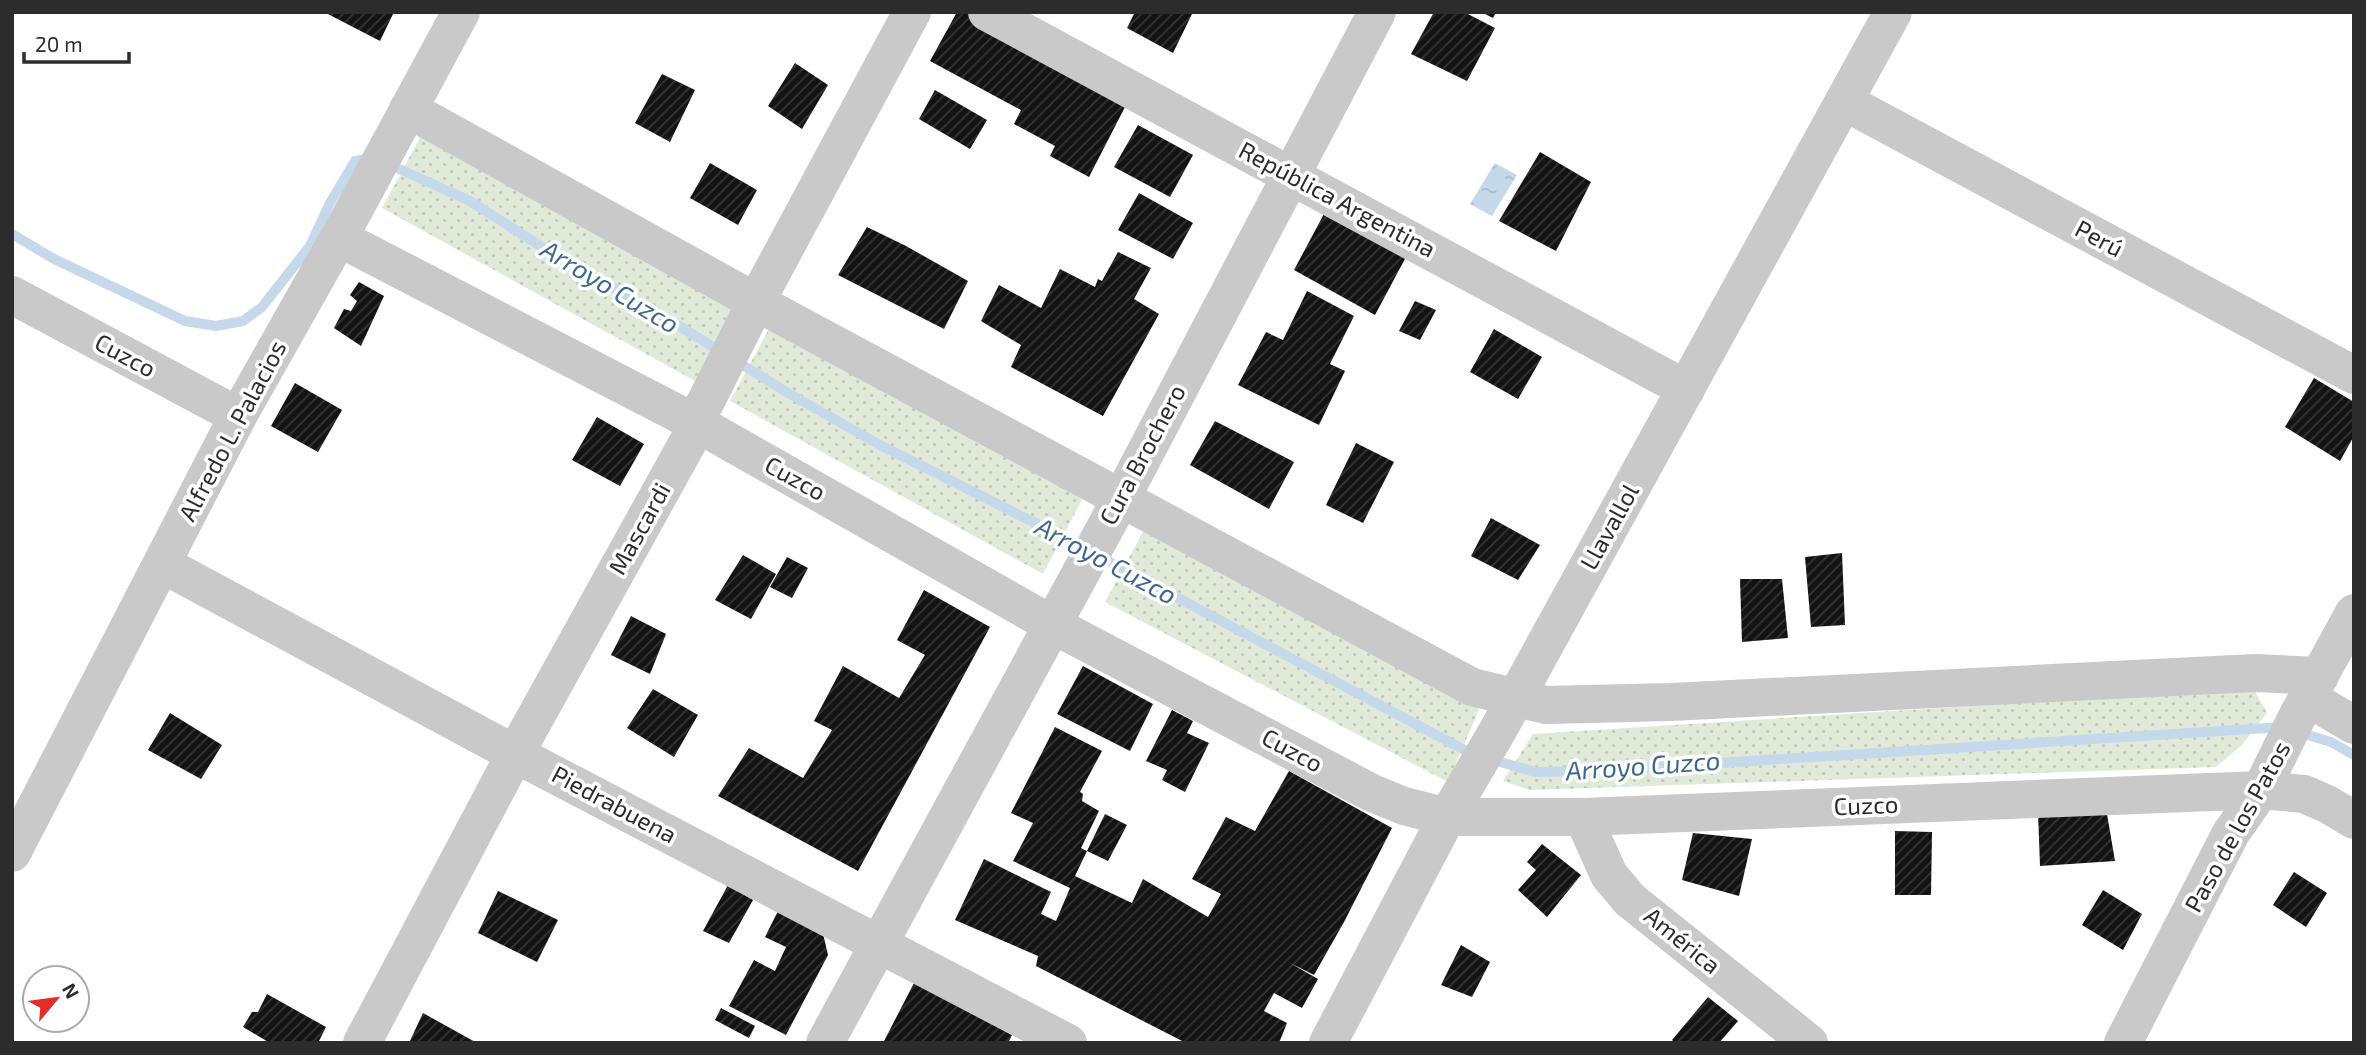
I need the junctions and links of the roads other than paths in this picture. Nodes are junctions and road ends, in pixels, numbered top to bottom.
1 (461, 12) edge
2 (912, 12) edge
3 (987, 12) edge
4 (1377, 12) edge
5 (1893, 12) edge
6 (1844, 102) junction
7 (408, 109) junction
8 (1290, 174) junction
9 (343, 231) junction
10 (12, 295) edge
11 (753, 307) junction
12 (2354, 375) edge
13 (1686, 389) junction
14 (238, 416) junction
15 (700, 418) junction
16 (1122, 497) junction
17 (163, 564) junction
18 (2354, 612) edge
19 (1053, 625) junction
20 (2308, 696) junction
21 (1507, 714) junction
22 (2354, 724) edge
23 (515, 754) junction
24 (2261, 790) junction
25 (1455, 803) junction
26 (1583, 817) junction
27 (2354, 820) edge
28 (12, 853) edge
29 (878, 943) junction
30 (362, 1043) edge
31 (825, 1043) edge
32 (1068, 1043) edge
33 (1328, 1043) edge
34 (1809, 1043) edge
35 (2123, 1043) edge

1 - 7 street, Alfredo L. Palacios
2 - 11 street, Mascardi
3 - 8 street, República Argentina
4 - 8 street, Cura Brochero
5 - 6 street, Llavallol
6 - 12 street, Perú
6 - 13 street, Llavallol
7 - 9 street, Alfredo L. Palacios
7 - 11 street
8 - 13 street, República Argentina
8 - 16 street, Cura Brochero
9 - 14 street, Alfredo L. Palacios
9 - 15 street, Cuzco
10 - 14 street, Cuzco
11 - 15 street, Mascardi
11 - 16 street
13 - 21 street, Llavallol
14 - 17 street, Alfredo L. Palacios
15 - 19 street, Cuzco
15 - 23 street, Mascardi
16 - 19 street, Cura Brochero
16 - 21 street
17 - 23 street, Piedrabuena
17 - 28 street, Alfredo L. Palacios
18 - 20 street, Paso de los Patos
19 - 25 street, Cuzco
19 - 29 street, Cura Brochero
20 - 21 street
20 - 22 street
20 - 24 street, Paso de los Patos
21 - 25 street, Llavallol
23 - 29 street, Piedrabuena
23 - 30 street, Mascardi
24 - 26 street, Cuzco
24 - 27 street, Cuzco
24 - 35 street, Paso de los Patos
25 - 26 street, Cuzco
25 - 33 street, Llavallol
26 - 34 street, América
29 - 31 street, Cura Brochero
29 - 32 street, Piedrabuena

